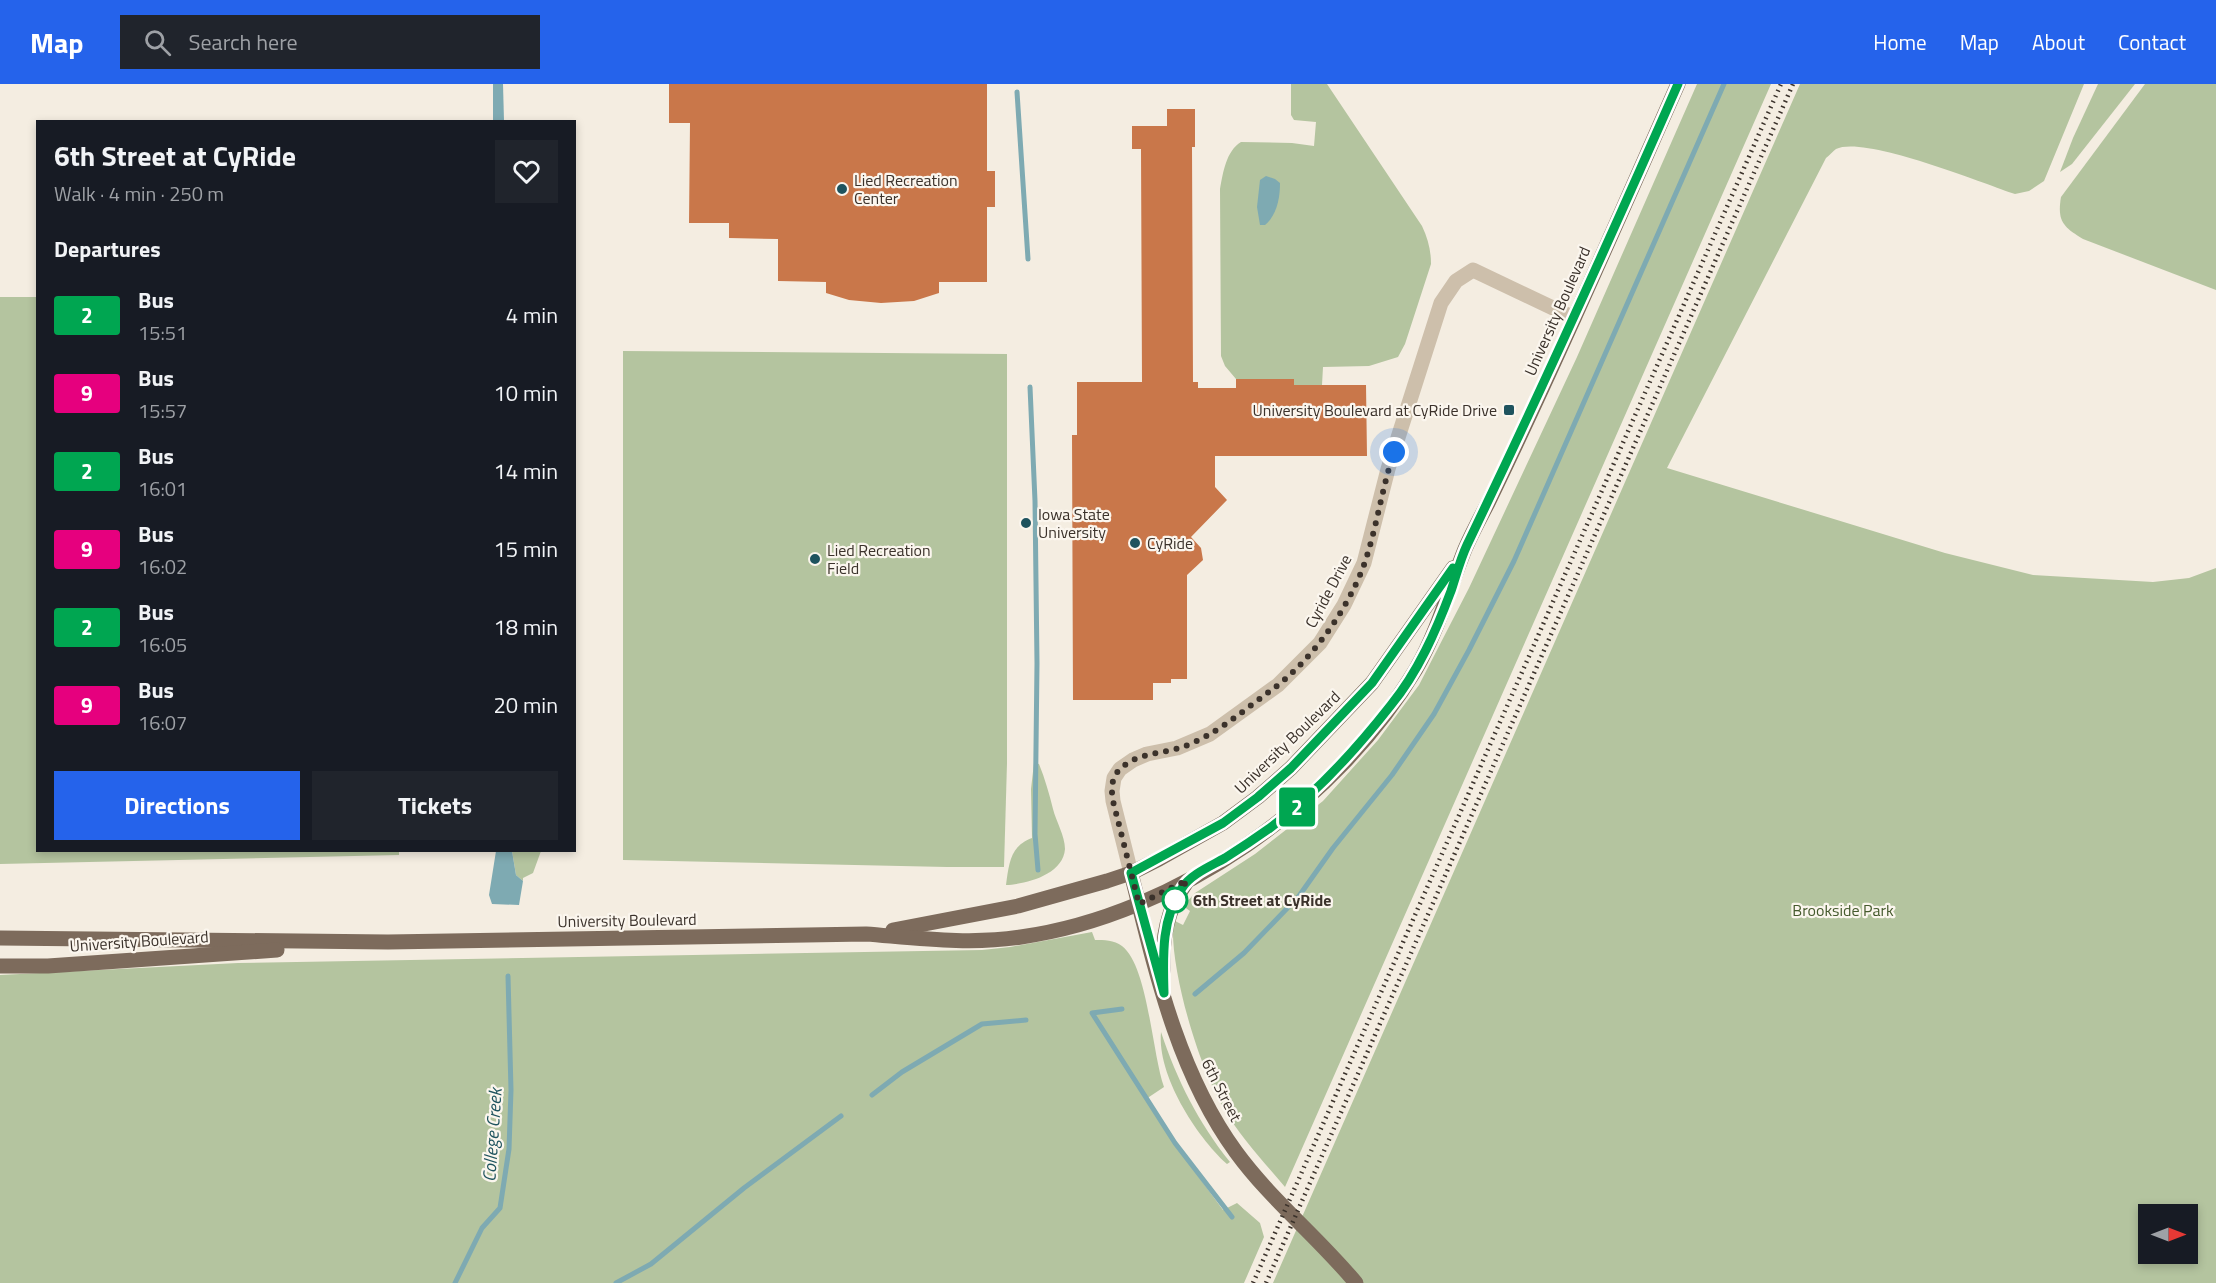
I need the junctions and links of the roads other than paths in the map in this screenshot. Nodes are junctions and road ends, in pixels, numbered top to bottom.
1 (1678, 84) edge
2 (1574, 318) junction
3 (1465, 550) junction
4 (1131, 873) junction
5 (1187, 880) junction
6 (1139, 904) junction
7 (866, 934) junction
8 (0, 938) edge
9 (388, 942) junction
10 (0, 966) edge
11 (1164, 993) junction
12 (1356, 1283) edge

1 - 2 main road, University Boulevard
2 - 3 main road, University Boulevard
2 - 4 street, Cyride Drive
3 - 4 main road, University Boulevard
3 - 5 main road, University Boulevard
4 - 6 main road, 6th Street
4 - 7 main road, University Boulevard
5 - 6 main road, University Boulevard
5 - 11 main road
6 - 7 main road, University Boulevard
6 - 11 main road, 6th Street
7 - 9 main road, University Boulevard
8 - 9 main road, University Boulevard
9 - 10 main road, University Boulevard
11 - 12 main road, 6th Street

